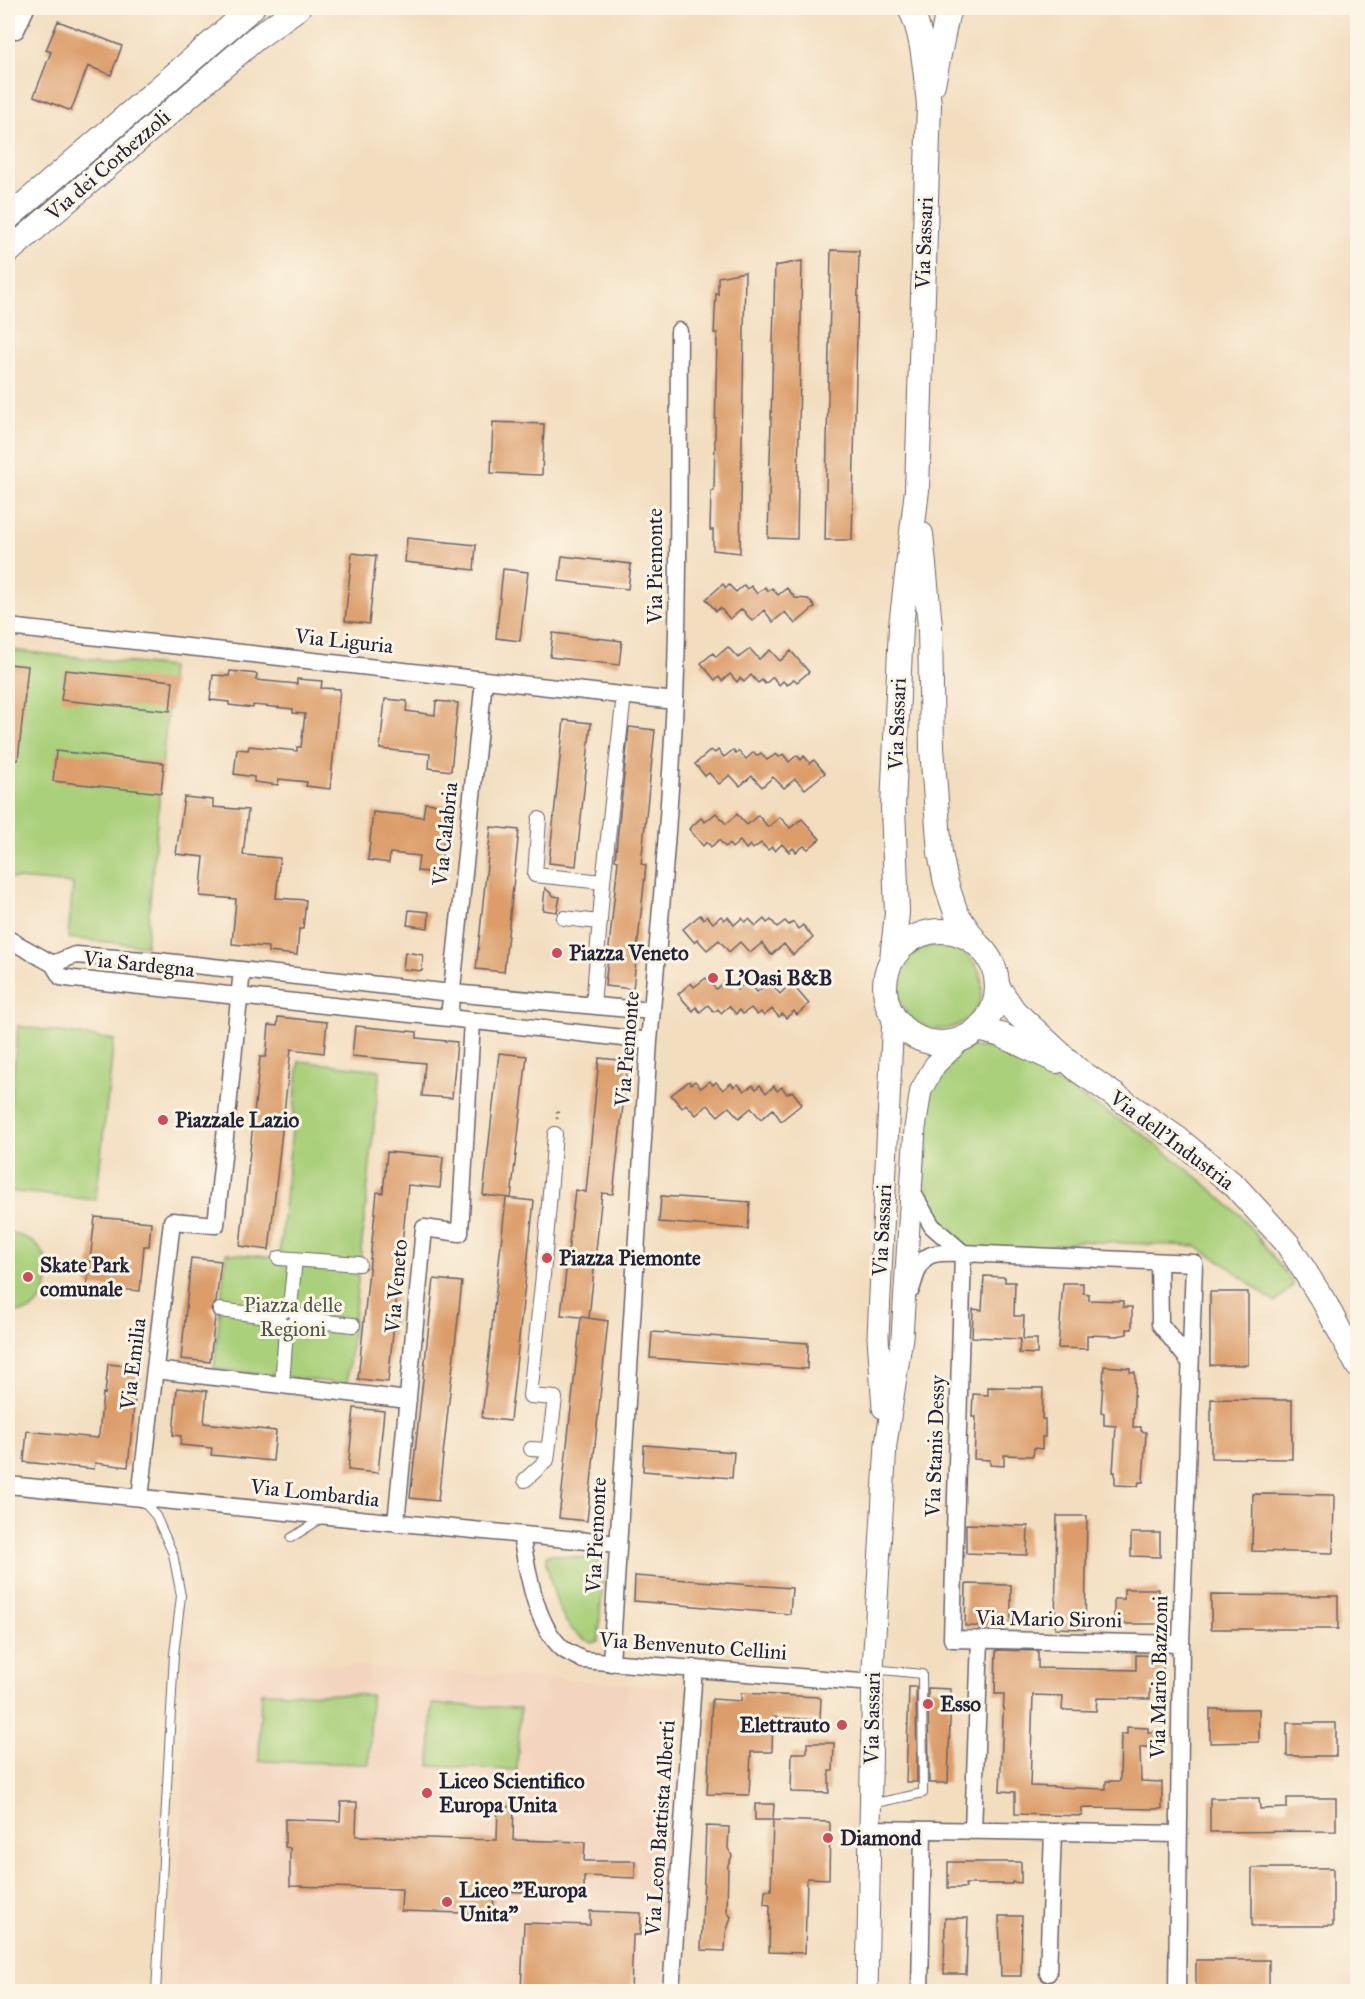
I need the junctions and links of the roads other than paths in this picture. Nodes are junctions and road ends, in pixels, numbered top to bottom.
1 (26, 8) edge
2 (252, 8) edge
3 (298, 8) edge
4 (910, 8) edge
5 (950, 8) edge
6 (12, 29) edge
7 (172, 93) junction
8 (929, 104) junction
9 (8, 218) edge
10 (8, 252) edge
11 (679, 331) dead end
12 (917, 490) junction
13 (8, 627) edge
14 (484, 680) junction
15 (624, 695) junction
16 (675, 701) junction
17 (539, 819) dead end
18 (603, 882) junction
19 (564, 918) dead end
20 (599, 922) junction
21 (8, 939) edge
22 (978, 945) junction
23 (892, 959) junction
24 (52, 964) junction
25 (242, 970) junction
26 (997, 986) junction
27 (452, 993) junction
28 (238, 997) junction
29 (593, 1006) junction
30 (652, 1011) junction
31 (893, 1016) junction
32 (449, 1018) junction
33 (472, 1021) junction
34 (970, 1034) junction
35 (649, 1041) junction
36 (1078, 1070) junction
37 (555, 1134) dead end
38 (911, 1190) junction
39 (963, 1253) junction
40 (279, 1258) dead end
41 (295, 1260) junction
42 (1160, 1262) junction
43 (359, 1264) dead end
44 (290, 1306) junction
45 (220, 1310) dead end
46 (904, 1314) junction
47 (276, 1317) junction
48 (300, 1319) junction
49 (353, 1325) dead end
50 (286, 1330) junction
51 (1190, 1362) junction
52 (1358, 1366) edge
53 (155, 1370) junction
54 (282, 1385) junction
55 (408, 1400) junction
56 (886, 1444) junction
57 (531, 1449) dead end
58 (548, 1450) junction
59 (525, 1480) dead end
60 (8, 1485) edge
61 (141, 1498) junction
62 (326, 1516) junction
63 (396, 1523) junction
64 (521, 1536) junction
65 (291, 1538) dead end
66 (618, 1544) junction
67 (952, 1639) joint
68 (980, 1640) junction
69 (1181, 1644) junction
70 (611, 1663) junction
71 (694, 1668) junction
72 (873, 1676) junction
73 (871, 1804) junction
74 (870, 1829) junction
75 (923, 1830) junction
76 (973, 1831) junction
77 (1053, 1832) junction
78 (1179, 1834) junction
79 (1048, 1973) dead end
80 (156, 1992) edge
81 (671, 1992) edge
82 (867, 1992) edge
83 (920, 1992) edge
84 (1177, 1992) edge

1 - 6 street
2 - 7 main road
3 - 7 main road
4 - 8 main road, Via Sassari
5 - 8 main road, Via Sassari
7 - 9 main road, Via dei Corbezzoli
7 - 10 main road, Via dei Corbezzoli
8 - 12 main road, Via Sassari
11 - 16 street, Via Piemonte
12 - 22 main road, Via Sassari
12 - 23 main road, Via Sassari
13 - 14 street, Via Liguria
14 - 15 street, Via Liguria
14 - 27 street, Via Calabria
15 - 16 street, Via Liguria
15 - 18 street
16 - 30 street, Via Piemonte
17 - 18 street
18 - 20 street
19 - 20 street
20 - 29 street
21 - 24 street
22 - 23 main road
22 - 26 main road
23 - 31 main road
24 - 25 street, Via Sardegna
24 - 28 street, Via Sardegna
25 - 27 street, Via Sardegna
25 - 28 street
26 - 34 main road
26 - 36 main road, Via dell'Industria
27 - 29 street, Via Sardegna
27 - 32 street
28 - 32 street, Via Sardegna
28 - 53 street, Via Emilia
29 - 30 street, Via Sardegna
30 - 35 street, Via Piemonte
31 - 34 main road
31 - 56 street, Via Sassari
32 - 33 street, Via Sardegna
33 - 35 street, Via Sardegna
33 - 55 street, Via Veneto
34 - 36 main road, Via dell'Industria
34 - 38 street, Via Sassari
35 - 66 street, Via Piemonte
36 - 52 main road, Via dell'Industria
37 - 58 street
38 - 39 street
38 - 46 street, Via Sassari
39 - 42 street
39 - 46 street
39 - 67 street, Via Stanis Dessy
40 - 41 street
41 - 43 street
41 - 44 street
42 - 51 street
42 - 51 street, Via Mario Bazzoni
44 - 47 street
44 - 48 street
45 - 47 street
46 - 56 street, Via Sassari
47 - 50 street
48 - 49 street
48 - 50 street
50 - 54 street
51 - 69 street, Via Mario Bazzoni
53 - 54 street
53 - 61 street, Via Emilia
54 - 55 street
55 - 63 street, Via Veneto
56 - 72 street, Via Sassari
57 - 58 street
58 - 59 street
60 - 61 street, Via Lombardia
61 - 62 street, Via Lombardia
61 - 80 lane
62 - 63 street, Via Lombardia
62 - 65 lane
63 - 64 street, Via Lombardia
64 - 66 street, Via Lombardia
64 - 70 street, Via Benvenuto Cellini
66 - 70 street, Via Piemonte
67 - 68 street, Via Mario Sironi
68 - 69 street, Via Mario Sironi
68 - 76 street
69 - 78 street, Via Mario Bazzoni
70 - 71 street, Via Benvenuto Cellini
71 - 72 street, Via Benvenuto Cellini
71 - 81 street, Via Leon Battista Alberti
72 - 73 street, Via Sassari
72 - 73 lane
73 - 74 street, Via Sassari
74 - 75 street
74 - 82 street, Via Sassari
75 - 76 street
75 - 83 street
76 - 77 street
77 - 78 street
77 - 79 street
78 - 84 street, Via Mario Bazzoni

